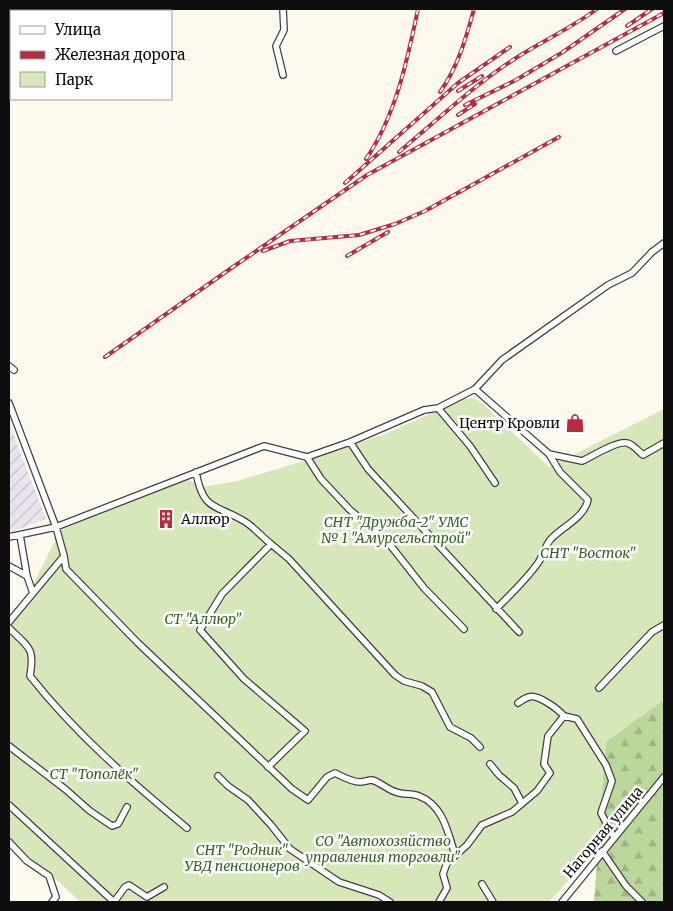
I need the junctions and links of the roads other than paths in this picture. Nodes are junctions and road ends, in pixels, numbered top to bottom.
1 (283, 9) edge
2 (664, 26) edge
3 (616, 51) dead end
4 (283, 75) dead end
5 (664, 244) edge
6 (475, 389) junction
7 (9, 403) edge
8 (438, 408) junction
9 (350, 442) junction
10 (664, 442) edge
11 (549, 454) junction
12 (307, 457) junction
13 (196, 472) junction
14 (495, 483) dead end
15 (56, 527) junction
16 (20, 535) junction
17 (9, 537) edge
18 (271, 544) junction
19 (64, 556) junction
20 (9, 566) edge
21 (27, 576) junction
22 (33, 593) junction
23 (496, 609) junction
24 (9, 622) edge
25 (664, 625) edge
26 (9, 628) edge
27 (464, 629) dead end
28 (519, 632) dead end
29 (599, 688) dead end
30 (518, 703) dead end
31 (564, 716) junction
32 (9, 746) edge
33 (480, 747) dead end
34 (490, 764) dead end
35 (268, 767) junction
36 (218, 776) dead end
37 (664, 777) edge
38 (522, 804) junction
39 (9, 806) edge
40 (126, 807) dead end
41 (187, 828) dead end
42 (614, 837) junction
43 (9, 842) edge
44 (602, 851) junction
45 (455, 855) junction
46 (482, 884) dead end
47 (164, 887) dead end
48 (52, 902) edge
49 (114, 902) edge
50 (390, 902) edge
51 (439, 902) edge
52 (493, 902) edge
53 (562, 902) edge
54 (642, 902) edge

1 - 4 street
2 - 3 street
5 - 6 street
6 - 8 street
6 - 11 street
7 - 15 street
8 - 9 street
8 - 14 street
9 - 12 street
9 - 23 street
10 - 11 street
11 - 23 street
12 - 13 street
12 - 27 street
13 - 15 street
13 - 18 street
15 - 16 street
15 - 19 street
16 - 17 street
16 - 21 street
18 - 33 street
18 - 35 street
19 - 22 street
19 - 35 street
20 - 21 street
21 - 22 street
22 - 24 street
23 - 28 street
25 - 29 street
26 - 41 street
30 - 31 street
31 - 38 street
31 - 42 street
32 - 40 street
34 - 38 street
35 - 45 street
36 - 50 street
37 - 42 street, Нагорная улица
38 - 45 street
39 - 49 street
42 - 44 street, Нагорная улица
43 - 48 street
44 - 53 street, Нагорная улица
44 - 54 street
45 - 51 street
46 - 52 street
47 - 49 street

